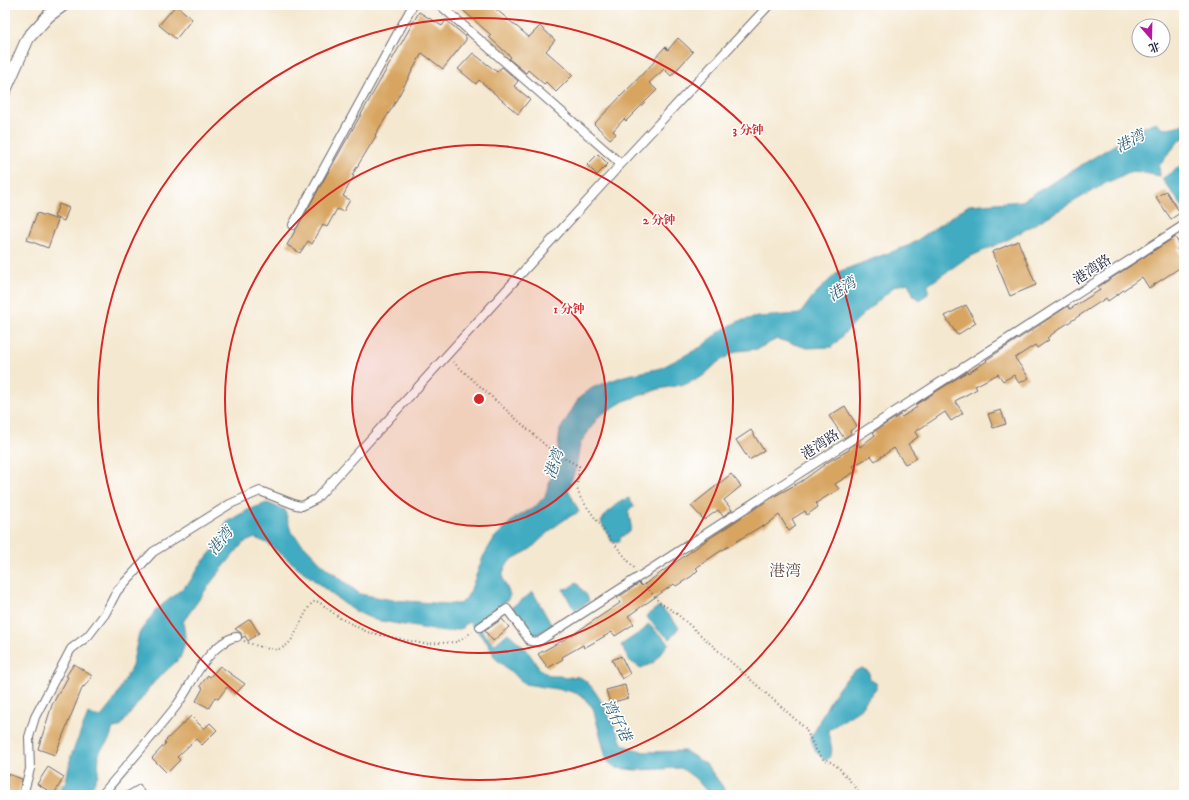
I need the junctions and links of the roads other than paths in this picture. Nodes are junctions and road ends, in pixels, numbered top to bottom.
1 (63, 5) edge
2 (413, 5) edge
3 (440, 5) edge
4 (769, 5) edge
5 (5, 90) edge
6 (622, 164) junction
7 (293, 225) dead end
8 (1184, 225) edge
9 (480, 627) road end
10 (238, 637) road end
11 (24, 795) edge
12 (102, 795) edge

1 - 5 street
2 - 7 street
3 - 6 street
4 - 6 street
6 - 11 street
8 - 9 street, 港湾路
10 - 12 street

